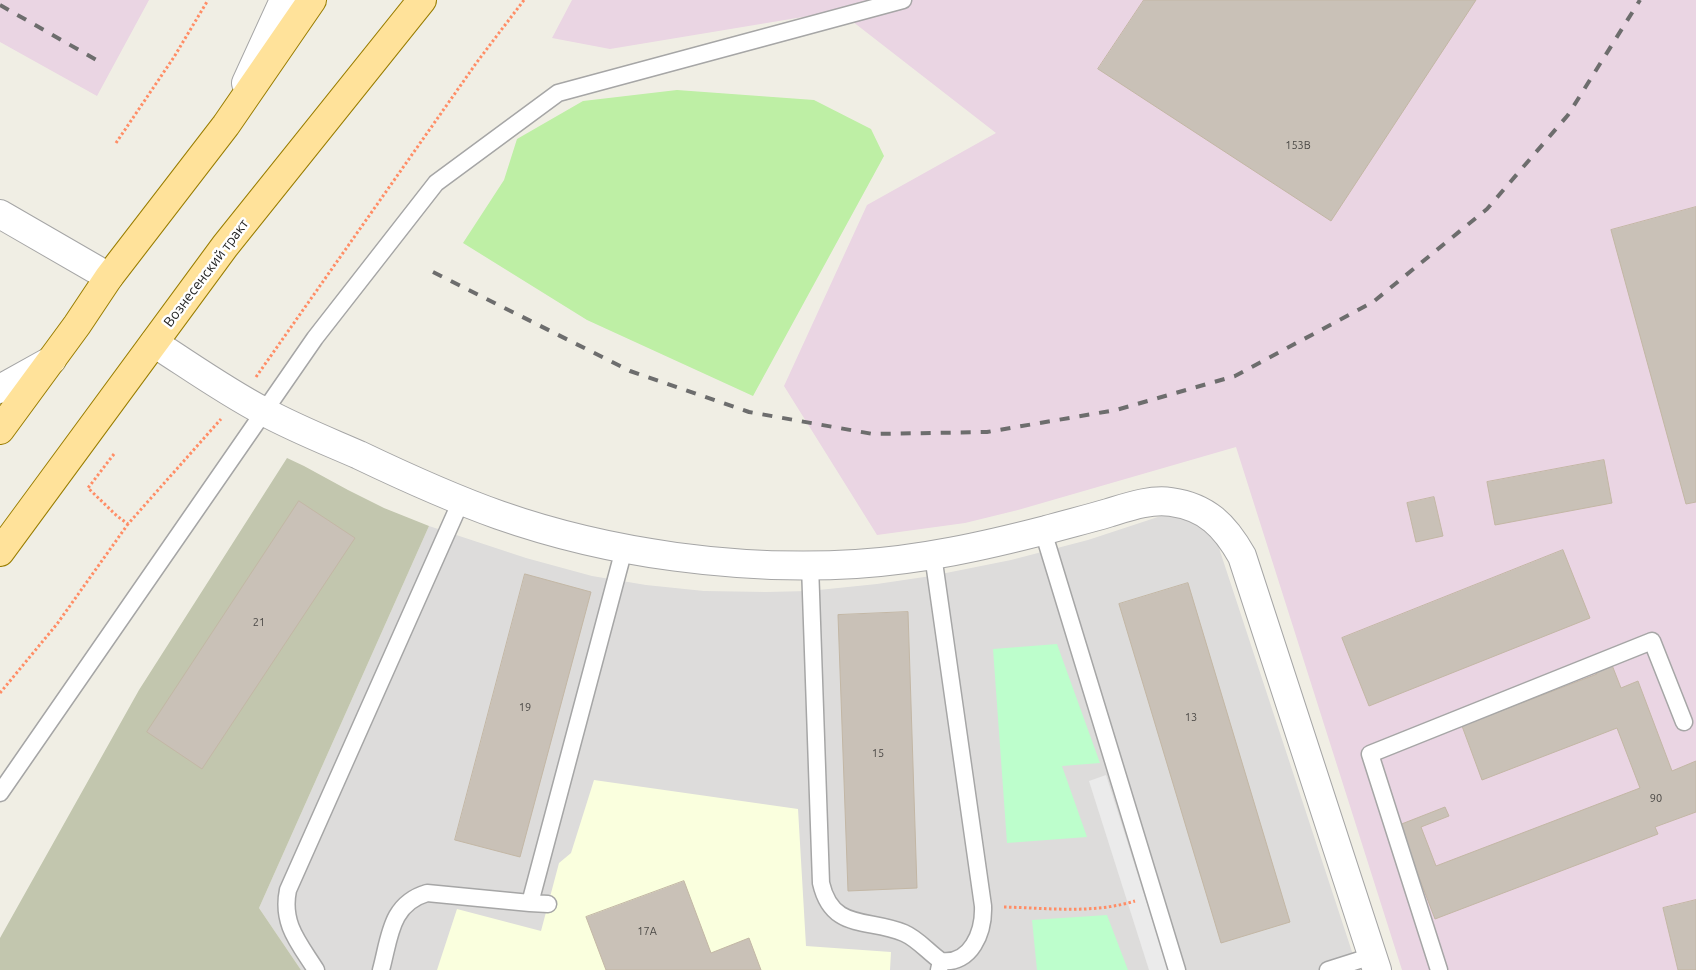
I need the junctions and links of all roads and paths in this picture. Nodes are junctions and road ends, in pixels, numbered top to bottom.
1 (208, 0) edge
2 (284, 0) edge
3 (312, 0) edge
4 (422, 0) edge
5 (524, 0) edge
6 (903, 0) edge
7 (226, 125) junction
8 (116, 143) dead end
9 (0, 214) edge
10 (109, 277) junction
11 (154, 343) junction
12 (52, 360) junction
13 (0, 388) edge
14 (240, 398) junction
15 (264, 412) junction
16 (0, 430) edge
17 (114, 454) dead end
18 (461, 501) junction
19 (128, 524) junction
20 (1044, 531) junction
21 (624, 549) junction
22 (0, 552) edge
23 (933, 555) junction
24 (810, 565) junction
25 (0, 693) edge
26 (1684, 722) dead end
27 (0, 793) edge
28 (1154, 895) junction
29 (530, 903) junction
30 (548, 904) dead end
31 (984, 906) junction
32 (1375, 963) edge
33 (940, 966) edge
34 (316, 970) edge
35 (381, 970) edge
36 (1177, 970) edge
37 (1328, 970) edge
38 (1439, 970) edge

1 - 8 path
2 - 7 street
3 - 7 main road
4 - 11 main road, Вознесенский тракт
5 - 14 path
6 - 15 lane
7 - 10 main road
9 - 10 street
10 - 12 main road
11 - 14 street
11 - 22 main road, Вознесенский тракт
12 - 13 street
12 - 16 main road
14 - 15 street
14 - 19 path
15 - 18 street
15 - 27 lane
17 - 19 path
18 - 21 street
18 - 34 lane
19 - 25 path
20 - 23 street
20 - 28 lane
20 - 32 street
21 - 24 street
21 - 29 lane
23 - 24 street
23 - 31 lane
24 - 33 lane
26 - 38 lane
28 - 31 path
28 - 36 lane
29 - 30 lane
29 - 35 lane
31 - 33 lane
32 - 37 lane

